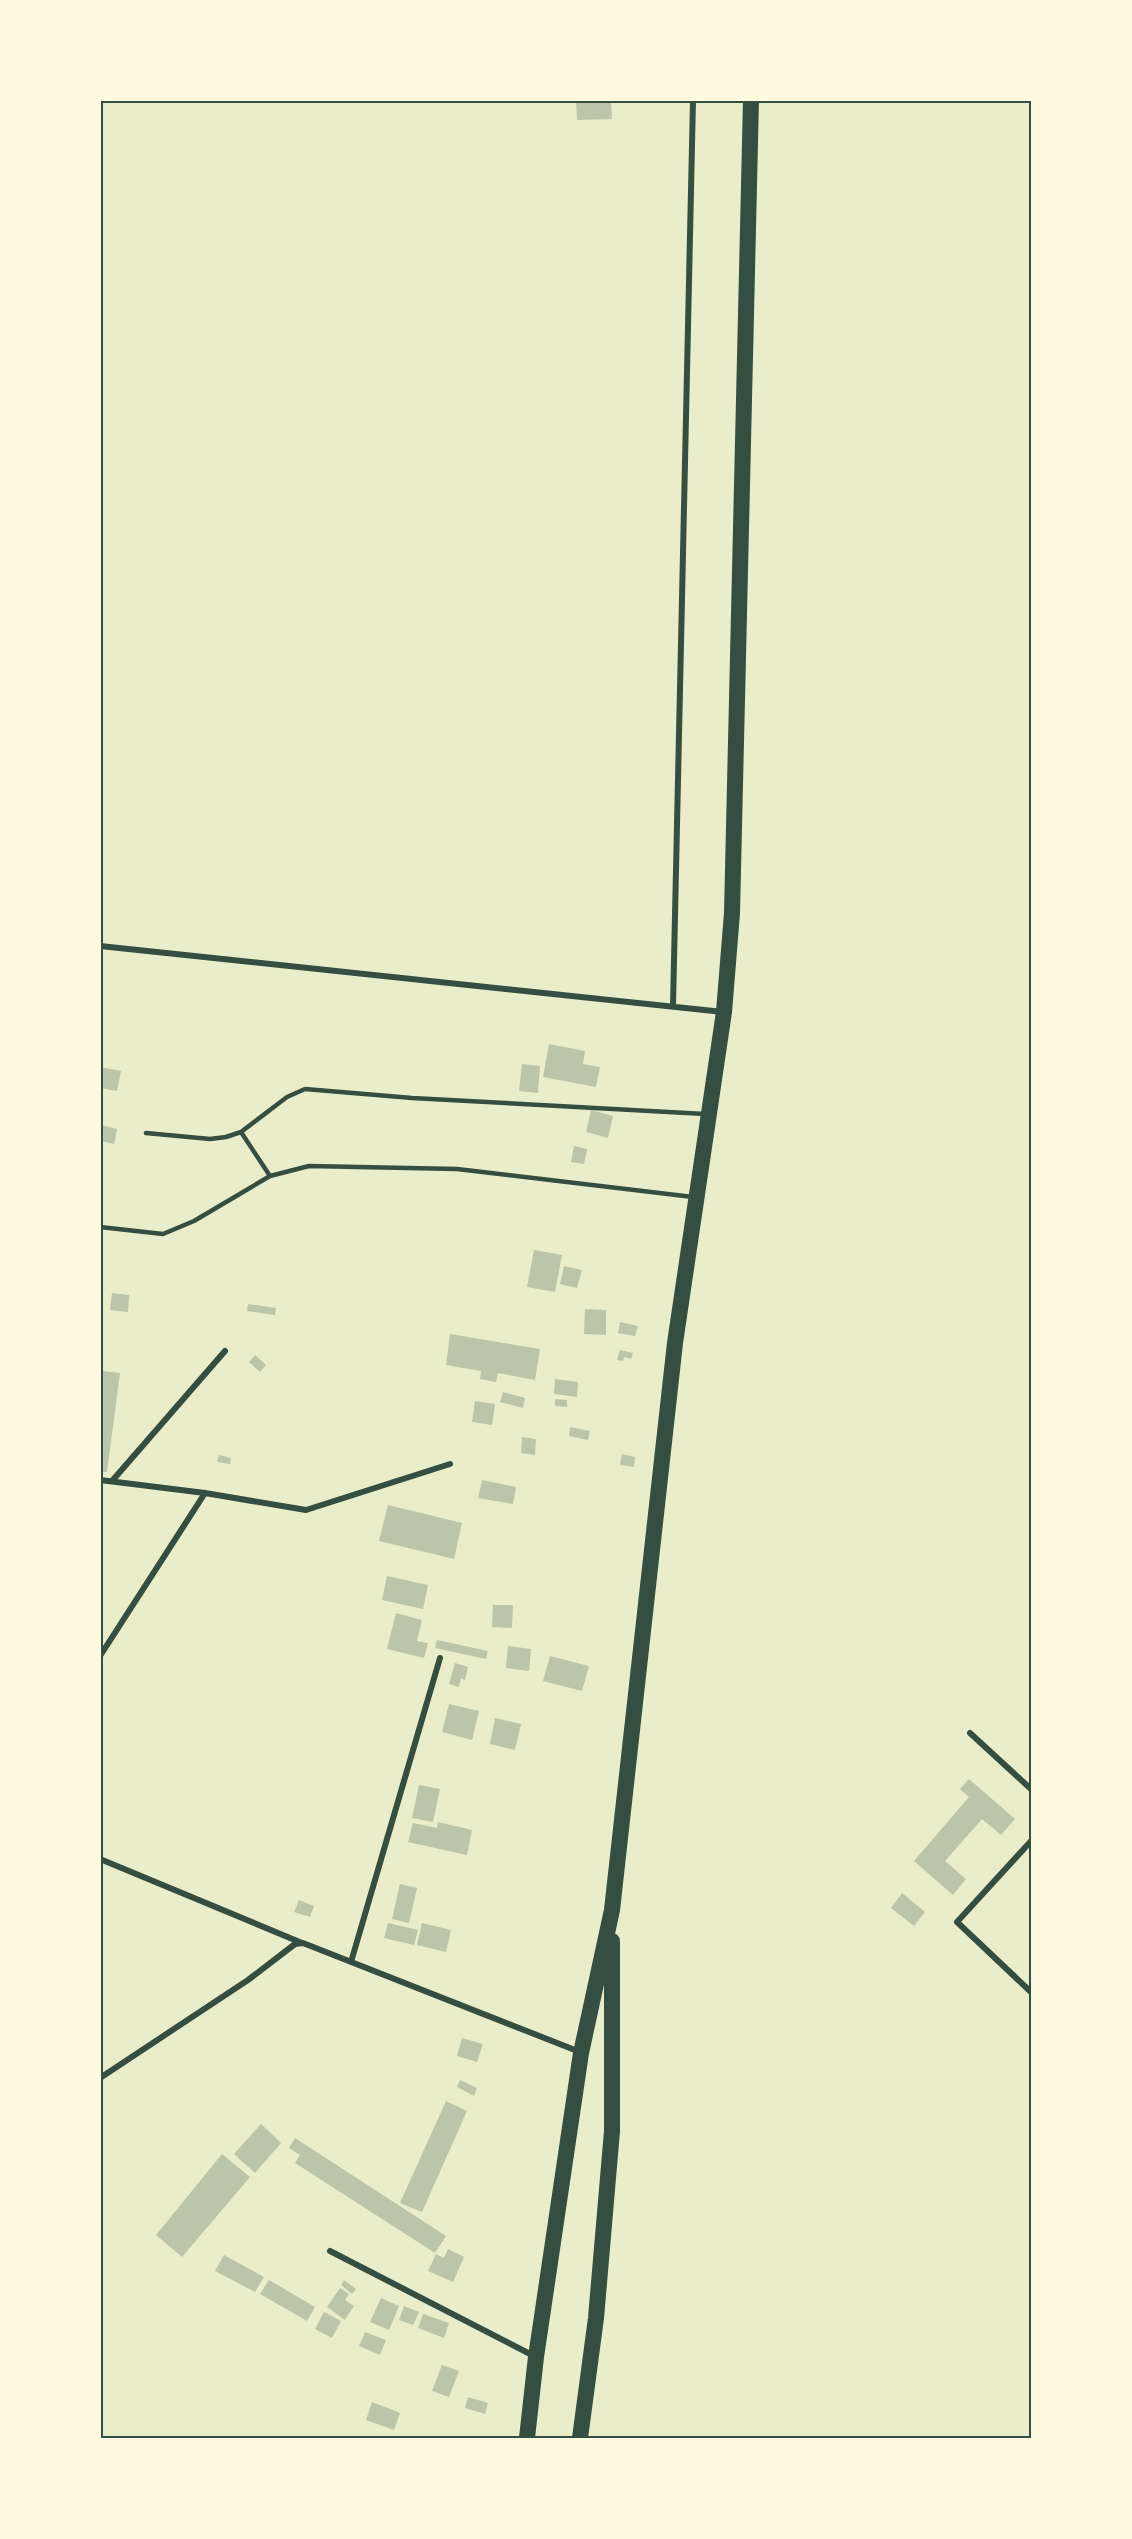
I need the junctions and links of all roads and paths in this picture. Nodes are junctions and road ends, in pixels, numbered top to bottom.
1 (693, 100) edge
2 (751, 100) edge
3 (100, 946) edge
4 (673, 1006) junction
5 (724, 1012) junction
6 (710, 1114) junction
7 (241, 1132) junction
8 (146, 1133) dead end
9 (270, 1176) junction
10 (696, 1198) junction
11 (100, 1227) edge
12 (225, 1351) dead end
13 (450, 1464) dead end
14 (100, 1480) edge
15 (112, 1481) junction
16 (205, 1493) junction
17 (100, 1656) edge
18 (440, 1658) dead end
19 (970, 1733) dead end
20 (1032, 1790) edge
21 (1032, 1840) edge
22 (100, 1859) edge
23 (612, 1910) junction
24 (303, 1943) junction
25 (351, 1962) junction
26 (1032, 1993) edge
27 (581, 2053) junction
28 (100, 2078) edge
29 (330, 2251) dead end
30 (536, 2357) junction
31 (527, 2439) edge
32 (580, 2439) edge

1 - 4 street
2 - 5 highway
3 - 4 street
4 - 5 street
5 - 6 highway
6 - 7 lane
6 - 10 highway
7 - 8 lane
7 - 9 lane
9 - 10 lane
9 - 11 lane
10 - 23 highway
12 - 15 street
13 - 16 street
14 - 15 street
15 - 16 street
16 - 17 street
18 - 25 street
19 - 20 street
21 - 26 street
22 - 24 street
23 - 27 highway
23 - 32 highway
24 - 25 street
24 - 28 street
25 - 27 street
27 - 30 highway
29 - 30 street
30 - 31 highway

